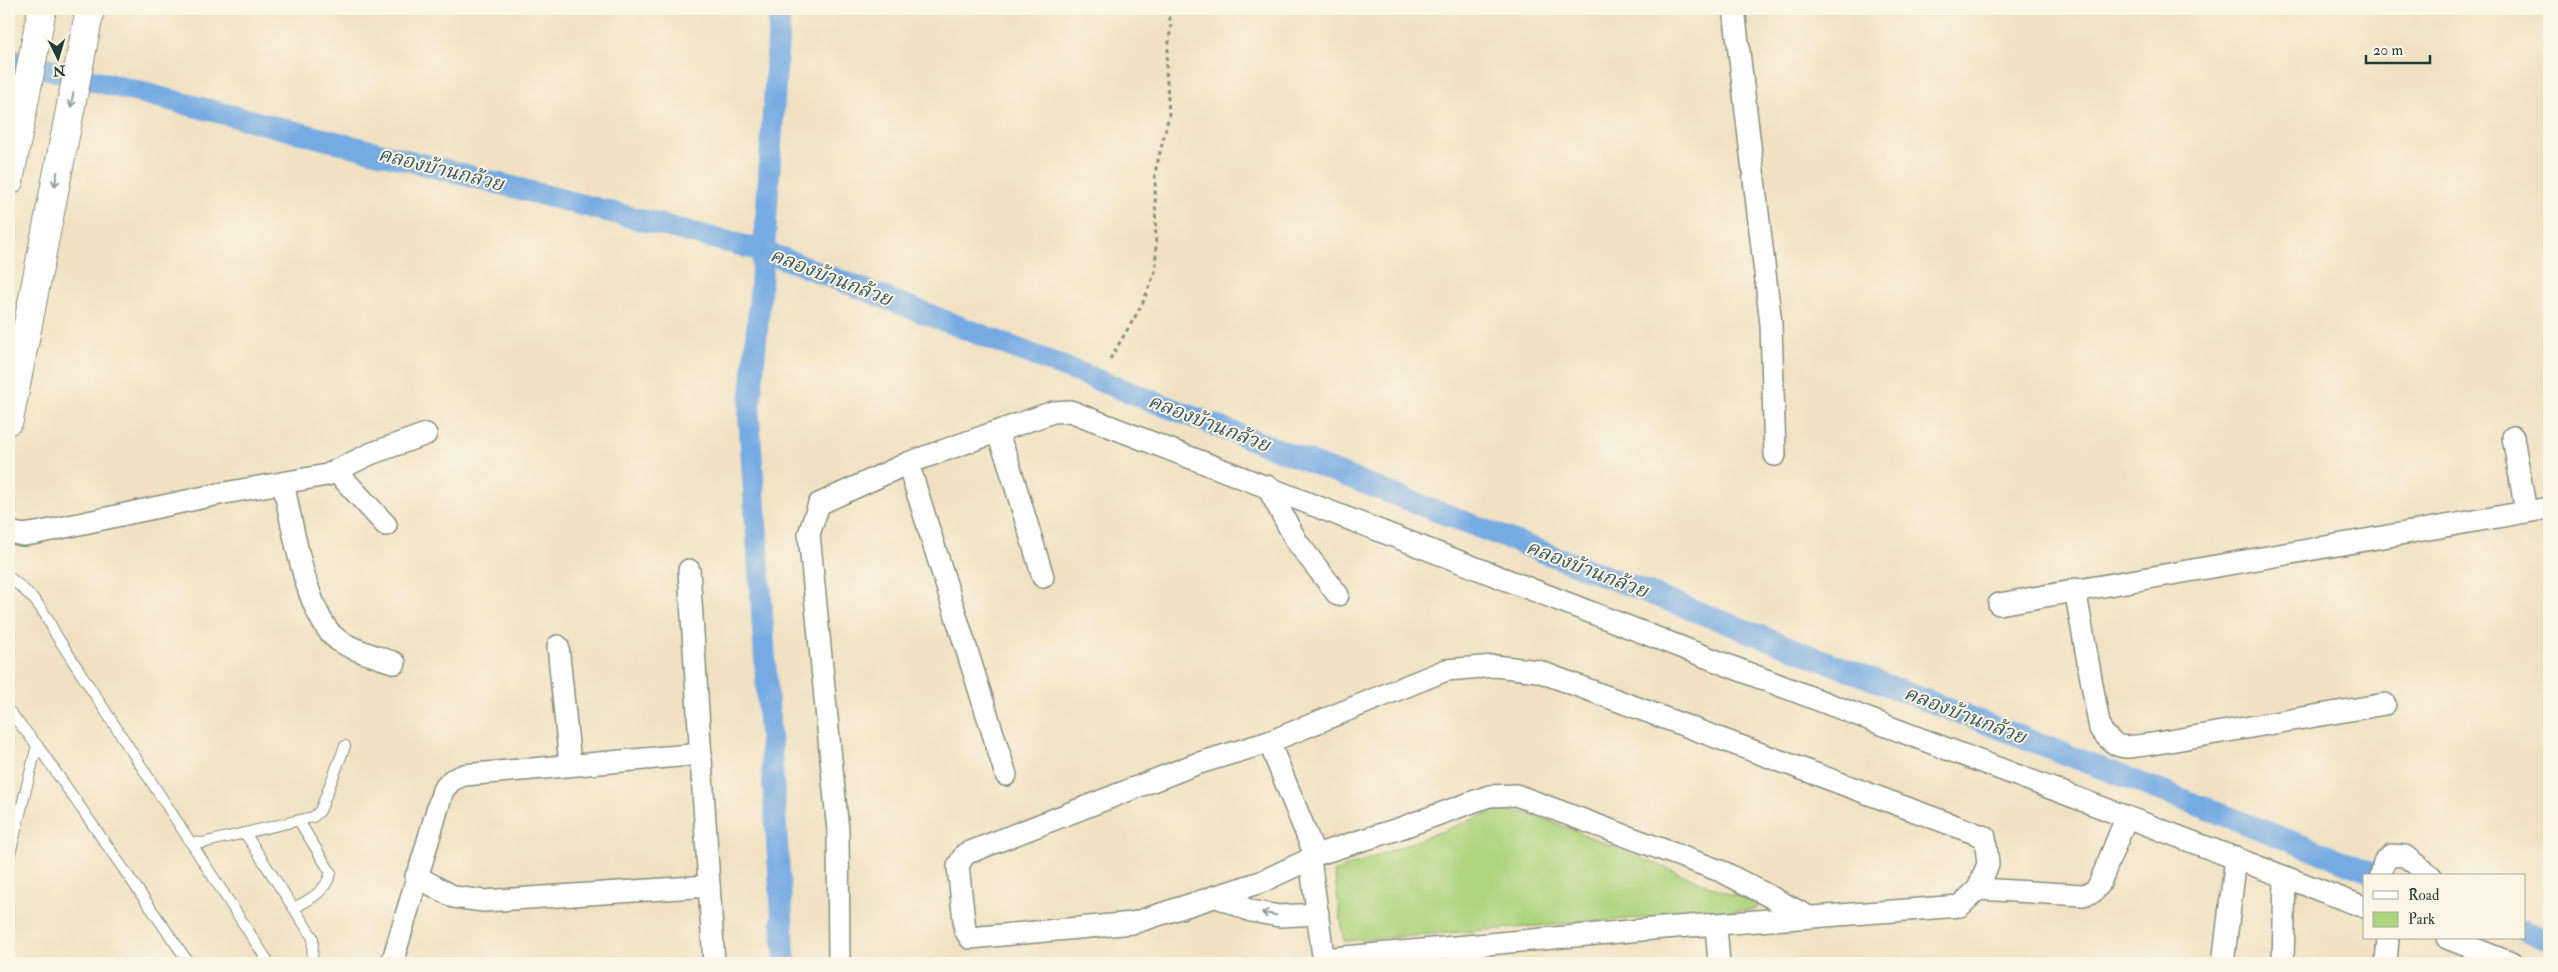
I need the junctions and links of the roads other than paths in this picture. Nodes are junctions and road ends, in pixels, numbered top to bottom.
1 (90, 9) edge
2 (1734, 9) edge
3 (41, 15) edge
4 (9, 181) edge
5 (9, 420) edge
6 (996, 433) junction
7 (426, 434) dead end
8 (2513, 437) dead end
9 (1775, 454) dead end
10 (908, 463) junction
11 (336, 471) junction
12 (282, 483) junction
13 (1267, 486) junction
14 (2549, 508) edge
15 (2526, 512) junction
16 (386, 525) dead end
17 (9, 532) edge
18 (689, 570) dead end
19 (9, 577) edge
20 (1042, 577) dead end
21 (2075, 588) junction
22 (1338, 594) dead end
23 (1999, 604) dead end
24 (558, 646) dead end
25 (395, 663) dead end
26 (2385, 704) dead end
27 (9, 710) edge
28 (1269, 742) junction
29 (37, 745) junction
30 (345, 746) dead end
31 (701, 754) junction
32 (570, 764) junction
33 (1006, 775) dead end
34 (2126, 818) junction
35 (299, 821) junction
36 (245, 833) junction
37 (190, 842) junction
38 (1312, 857) junction
39 (9, 858) edge
40 (2236, 858) junction
41 (2383, 869) edge
42 (2428, 874) edge
43 (416, 876) junction
44 (2285, 877) junction
45 (709, 886) junction
46 (1978, 889) junction
47 (1215, 896) junction
48 (2363, 907) edge
49 (294, 908) junction
50 (1318, 914) junction
51 (1809, 917) junction
52 (1716, 926) junction
53 (2388, 940) edge
54 (2451, 940) edge
55 (1323, 961) edge
56 (189, 963) edge
57 (269, 963) edge
58 (312, 963) edge
59 (392, 963) edge
60 (714, 963) edge
61 (839, 963) edge
62 (1719, 963) edge
63 (2223, 963) edge
64 (2283, 963) edge
65 (2386, 963) edge
66 (2511, 963) edge

1 -> 5 main road
2 - 9 street
3 - 4 main road
6 - 10 street
6 - 13 street
6 - 20 street
7 - 11 street
8 - 15 street
10 - 33 street
10 - 61 street
11 - 12 street
11 - 16 street
12 - 17 street
12 - 25 street
13 - 22 street
13 - 34 street
14 - 15 street
15 - 21 street
18 - 31 street
19 - 37 lane
21 - 23 street
21 - 26 street
24 - 32 street
27 - 29 lane
28 - 38 street
28 - 46 street
28 - 47 street
29 - 39 lane
29 - 56 lane
30 - 35 lane
31 - 32 street
31 - 45 street
32 - 43 street
34 - 40 street
34 - 46 street
35 - 36 lane
35 - 49 lane
36 - 37 lane
36 - 49 lane
37 - 57 lane
38 - 47 street
38 - 50 street
38 - 51 street
40 - 44 street
40 - 63 street
41 - 42 street
43 - 45 street
43 - 59 street
44 - 48 street
44 - 64 street
45 - 60 street
46 - 51 street
50 -> 47 street
49 - 58 lane
50 - 55 street
51 - 52 street
52 - 55 street
52 - 62 street
53 - 65 street
54 - 66 street

